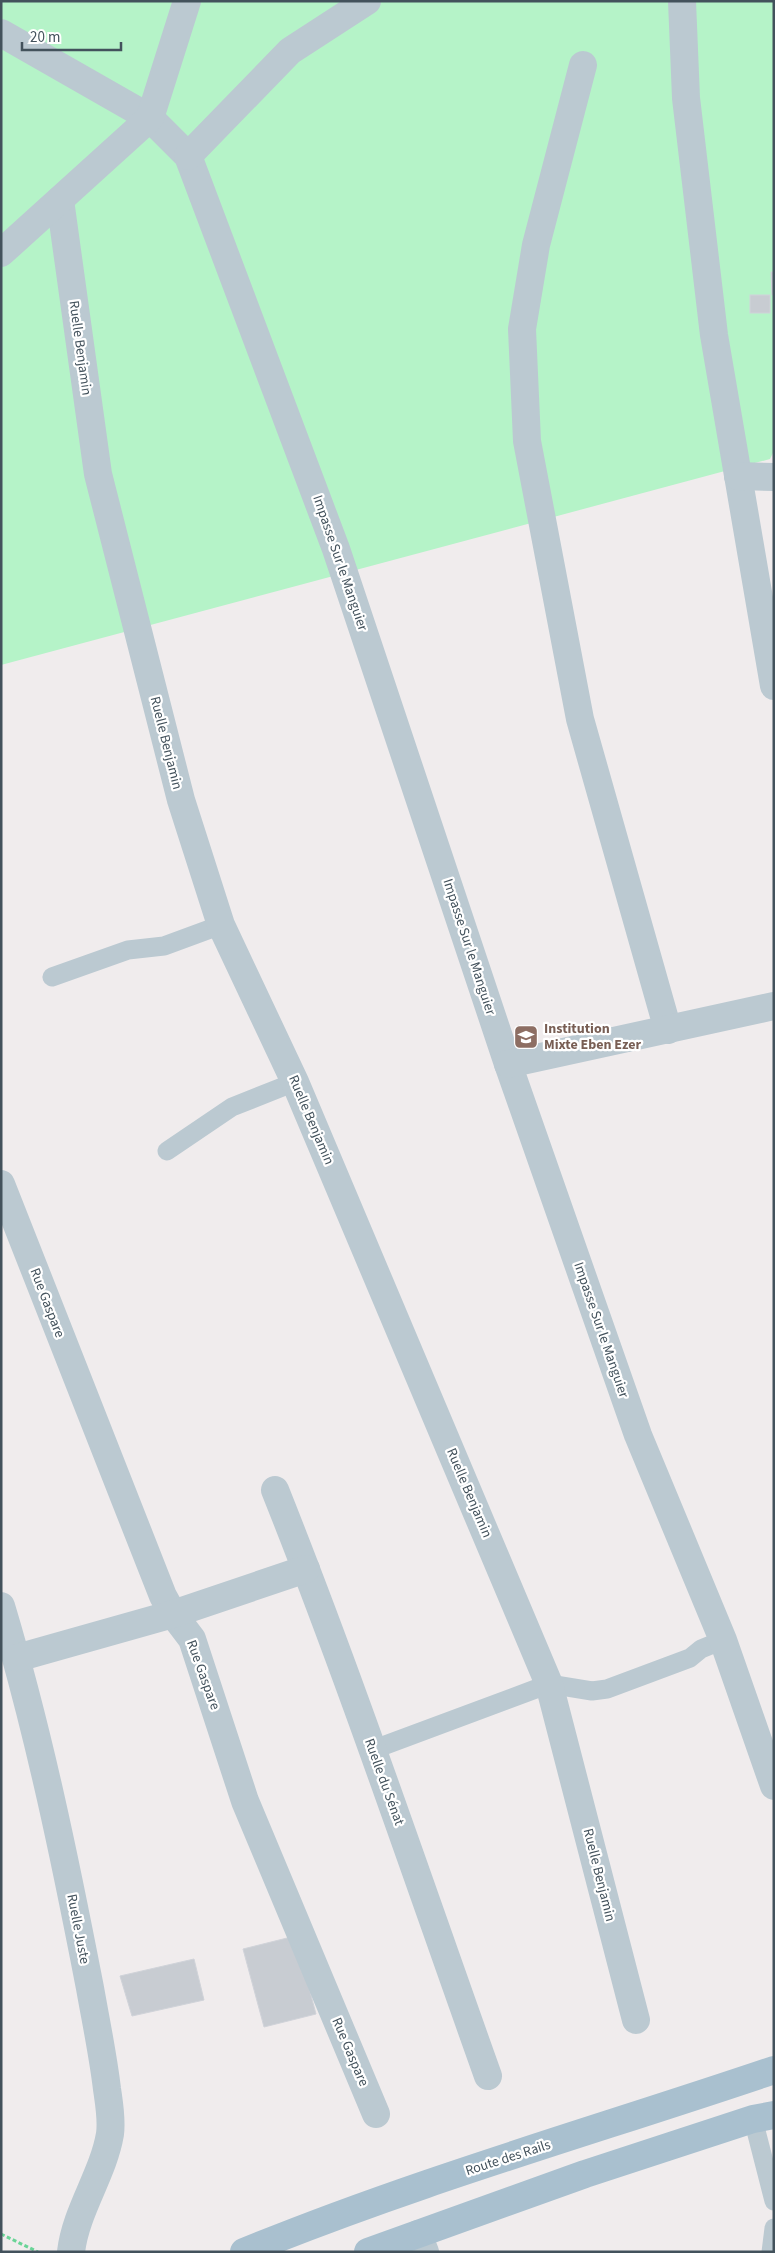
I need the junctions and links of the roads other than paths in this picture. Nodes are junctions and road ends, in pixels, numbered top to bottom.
1 (187, 1) edge
2 (367, 1) edge
3 (682, 1) edge
4 (1, 33) edge
5 (583, 66) dead end
6 (150, 118) junction
7 (188, 156) junction
8 (60, 200) junction
9 (1, 253) edge
10 (738, 476) junction
11 (774, 477) edge
12 (774, 686) edge
13 (221, 925) junction
14 (52, 977) dead end
15 (774, 1006) edge
16 (668, 1030) junction
17 (508, 1064) junction
18 (295, 1082) junction
19 (166, 1151) dead end
20 (1, 1184) edge
21 (274, 1490) dead end
22 (306, 1569) junction
23 (1, 1606) edge
24 (173, 1614) junction
25 (723, 1640) junction
26 (17, 1658) junction
27 (549, 1684) junction
28 (372, 1750) junction
29 (774, 1786) edge
30 (636, 2020) dead end
31 (774, 2070) edge
32 (488, 2076) dead end
33 (376, 2114) dead end
34 (763, 2117) edge
35 (774, 2202) edge
36 (774, 2228) edge
37 (422, 2243) edge
38 (71, 2252) edge
39 (244, 2252) edge
40 (368, 2252) edge
41 (771, 2252) edge

1 - 6 street
2 - 7 street
3 - 10 street
4 - 6 street, Impasse Sur le Manguier
5 - 16 street
6 - 7 street, Impasse Sur le Manguier
6 - 8 street
7 - 17 street, Impasse Sur le Manguier
8 - 9 street
8 - 13 street, Ruelle Benjamin
10 - 11 street
10 - 12 street
13 - 14 lane
13 - 18 street, Ruelle Benjamin
15 - 16 street
16 - 17 street
17 - 25 street, Impasse Sur le Manguier
18 - 19 lane
18 - 27 street, Ruelle Benjamin
20 - 24 street, Rue Gaspare
21 - 22 street, Ruelle du Sénat
22 - 24 street
22 - 28 street, Ruelle du Sénat
23 - 26 street, Ruelle Juste
24 - 26 street
24 - 33 street, Rue Gaspare
25 - 27 lane
25 - 29 street, Impasse Sur le Manguier
26 - 38 street, Ruelle Juste
27 - 28 lane
27 - 30 street, Ruelle Benjamin
28 - 32 street, Ruelle du Sénat
31 - 39 main road, Route des Rails
34 - 35 lane
34 - 37 main road
36 - 41 lane
37 - 40 main road

